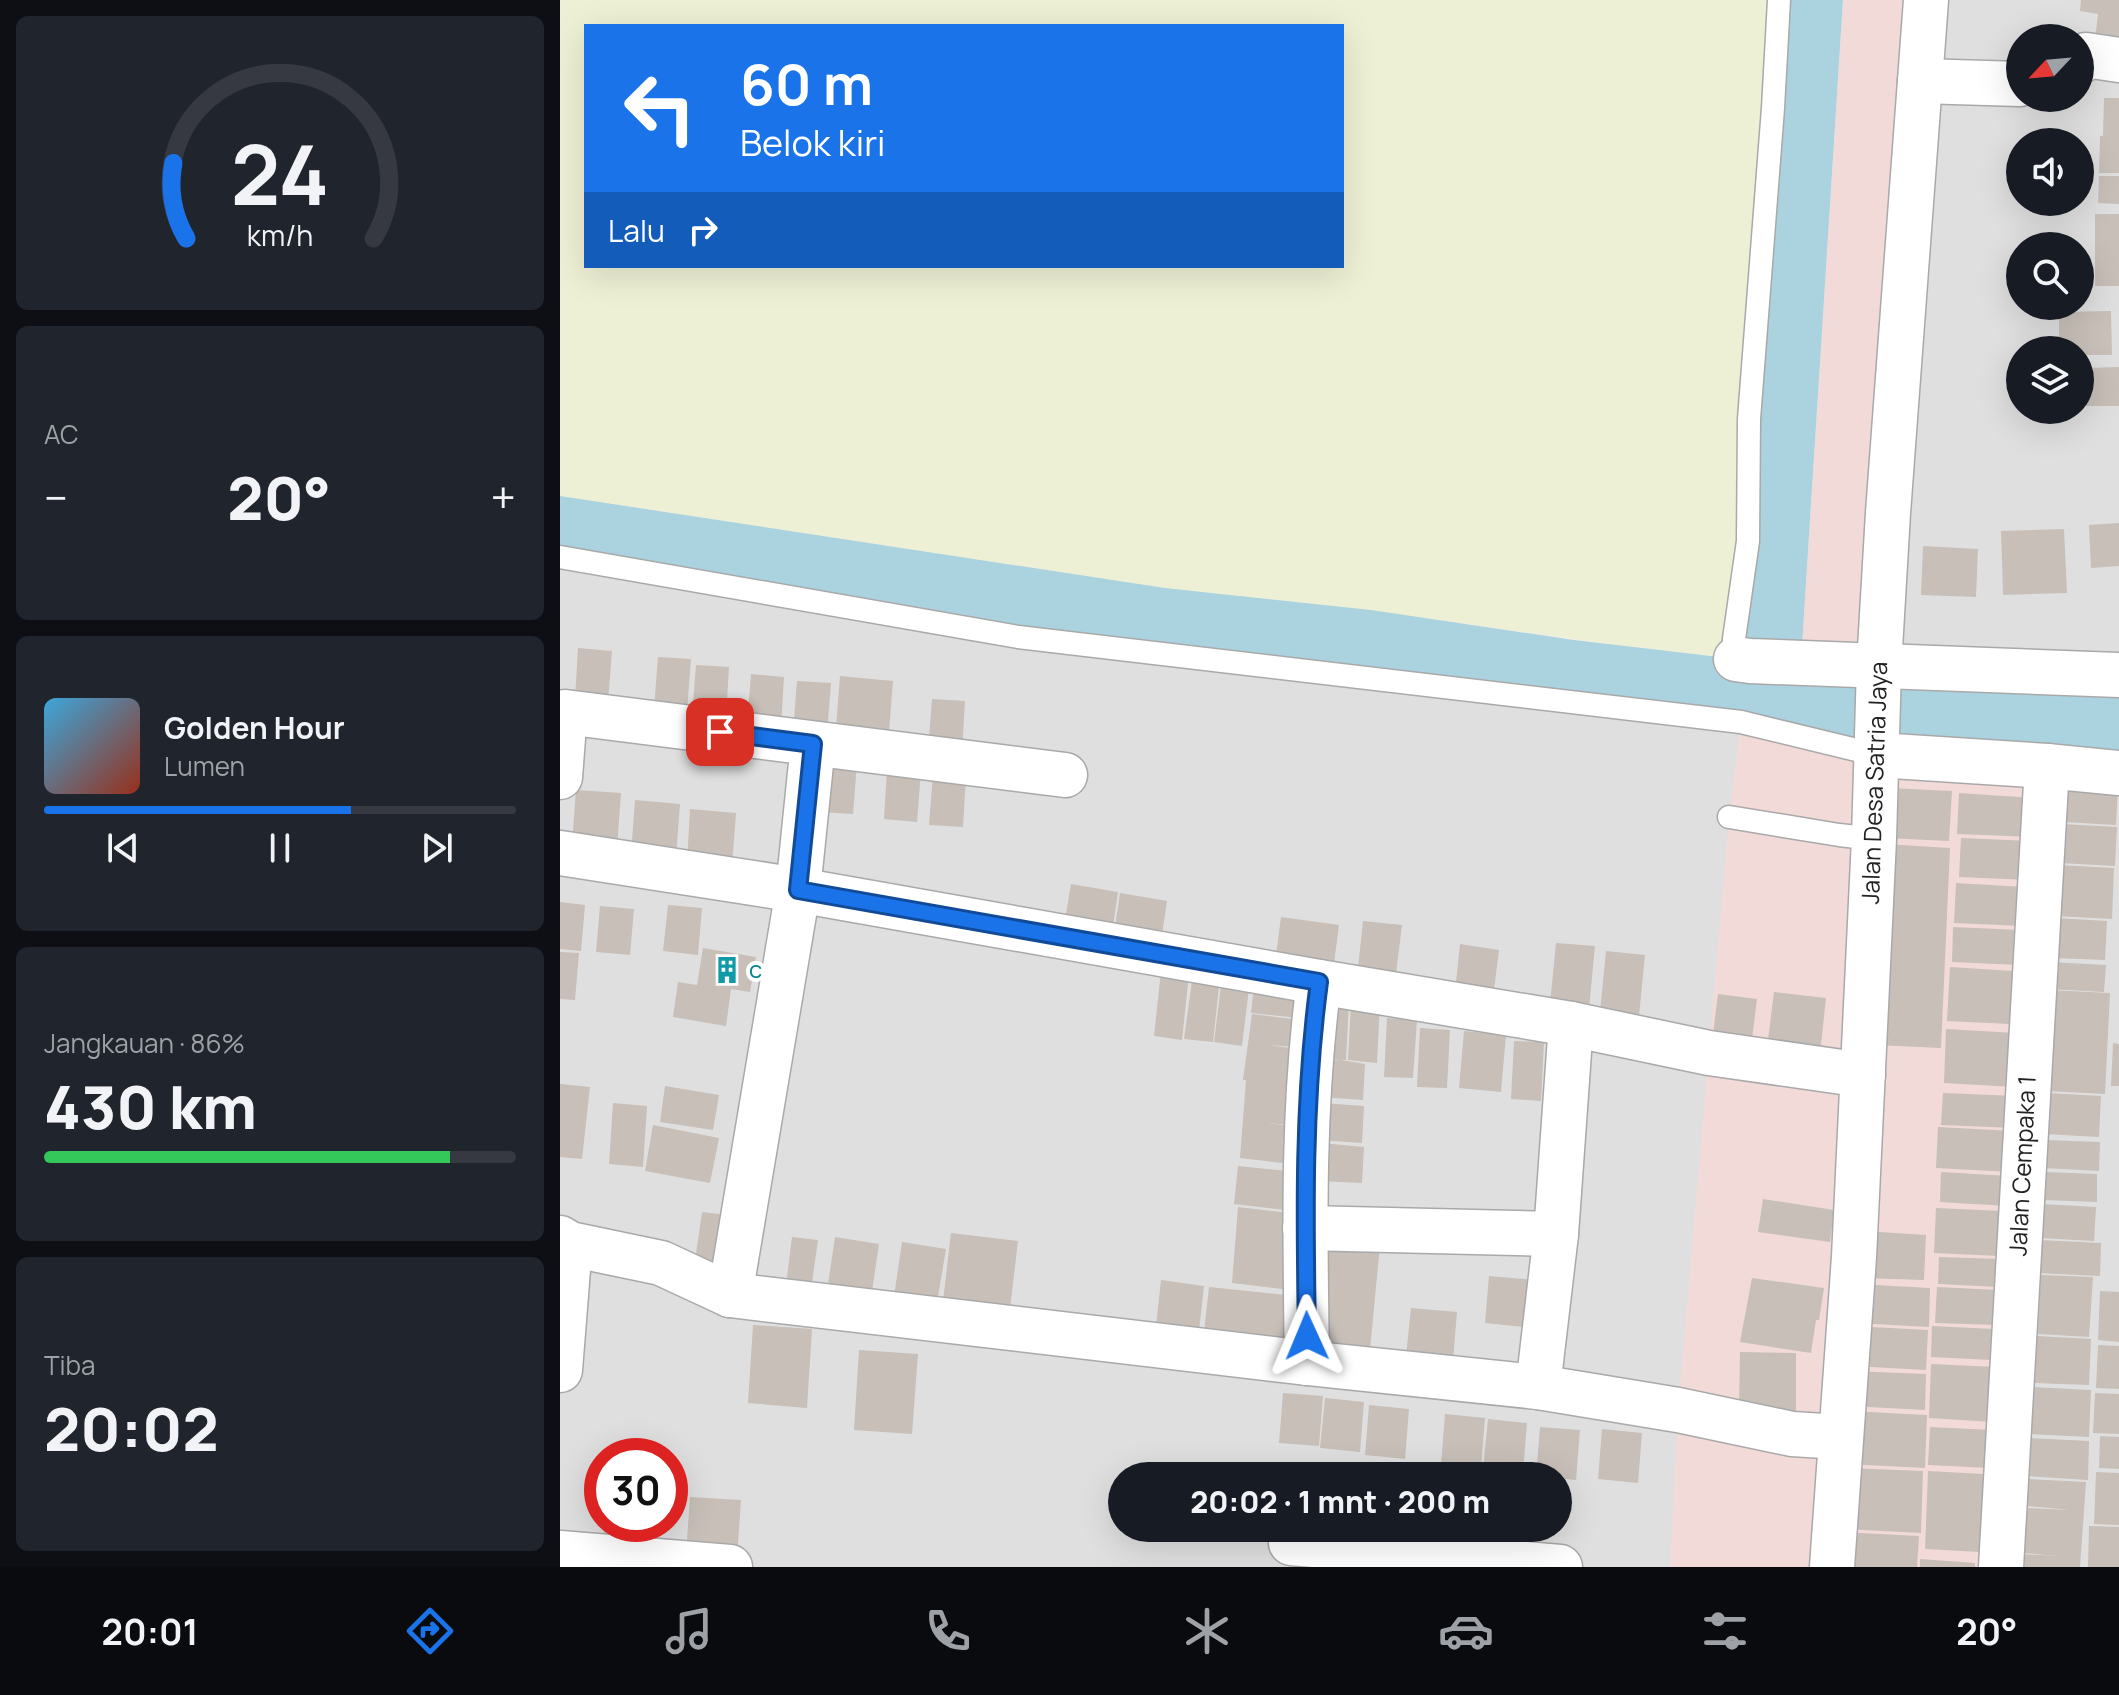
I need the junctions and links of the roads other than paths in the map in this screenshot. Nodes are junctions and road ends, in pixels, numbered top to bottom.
1 (1779, 0) edge
2 (1926, 0) edge
3 (2094, 56) edge
4 (2119, 60) edge
5 (1920, 81) junction
6 (2006, 84) edge
7 (560, 557) edge
8 (1736, 659) joint
9 (1879, 668) junction
10 (2119, 675) edge
11 (813, 744) junction
12 (1877, 755) junction
13 (2047, 766) junction
14 (2119, 773) edge
15 (1065, 775) dead end
16 (560, 777) edge
17 (1729, 817) dead end
18 (1874, 839) junction
19 (560, 853) edge
20 (798, 890) junction
21 (1319, 982) junction
22 (1571, 1024) junction
23 (1863, 1075) junction
24 (1305, 1228) junction
25 (1556, 1234) junction
26 (565, 1241) edge
27 (730, 1295) junction
28 (1307, 1363) junction
29 (560, 1370) edge
30 (1538, 1387) junction
31 (1841, 1437) junction
32 (1291, 1543) dead end
33 (560, 1553) edge
34 (730, 1567) edge
35 (1560, 1567) edge
36 (1832, 1567) edge
37 (2001, 1567) edge

1 - 8 lane
2 - 5 street, Jalan Desa Satria Jaya
3 - 4 street
5 - 6 street
5 - 9 street, Jalan Desa Satria Jaya
7 - 12 lane
8 - 9 street
9 - 10 street
9 - 12 street, Jalan Desa Satria Jaya
11 - 15 street
11 - 16 street
11 - 20 street
12 - 13 street
12 - 18 street, Jalan Desa Satria Jaya
13 - 14 street
13 - 37 street, Jalan Cempaka 1
17 - 18 lane
18 - 23 street, Jalan Desa Satria Jaya
19 - 20 street
20 - 21 street
20 - 27 street
21 - 22 street
21 - 24 street
22 - 23 street
22 - 25 street
23 - 31 street, Jalan Desa Satria Jaya
24 - 25 street
24 - 28 street
25 - 30 street
26 - 27 street
26 - 29 street
27 - 28 street
28 - 30 street
30 - 31 street
31 - 36 street, Jalan Desa Satria Jaya
32 - 35 street
33 - 34 street

